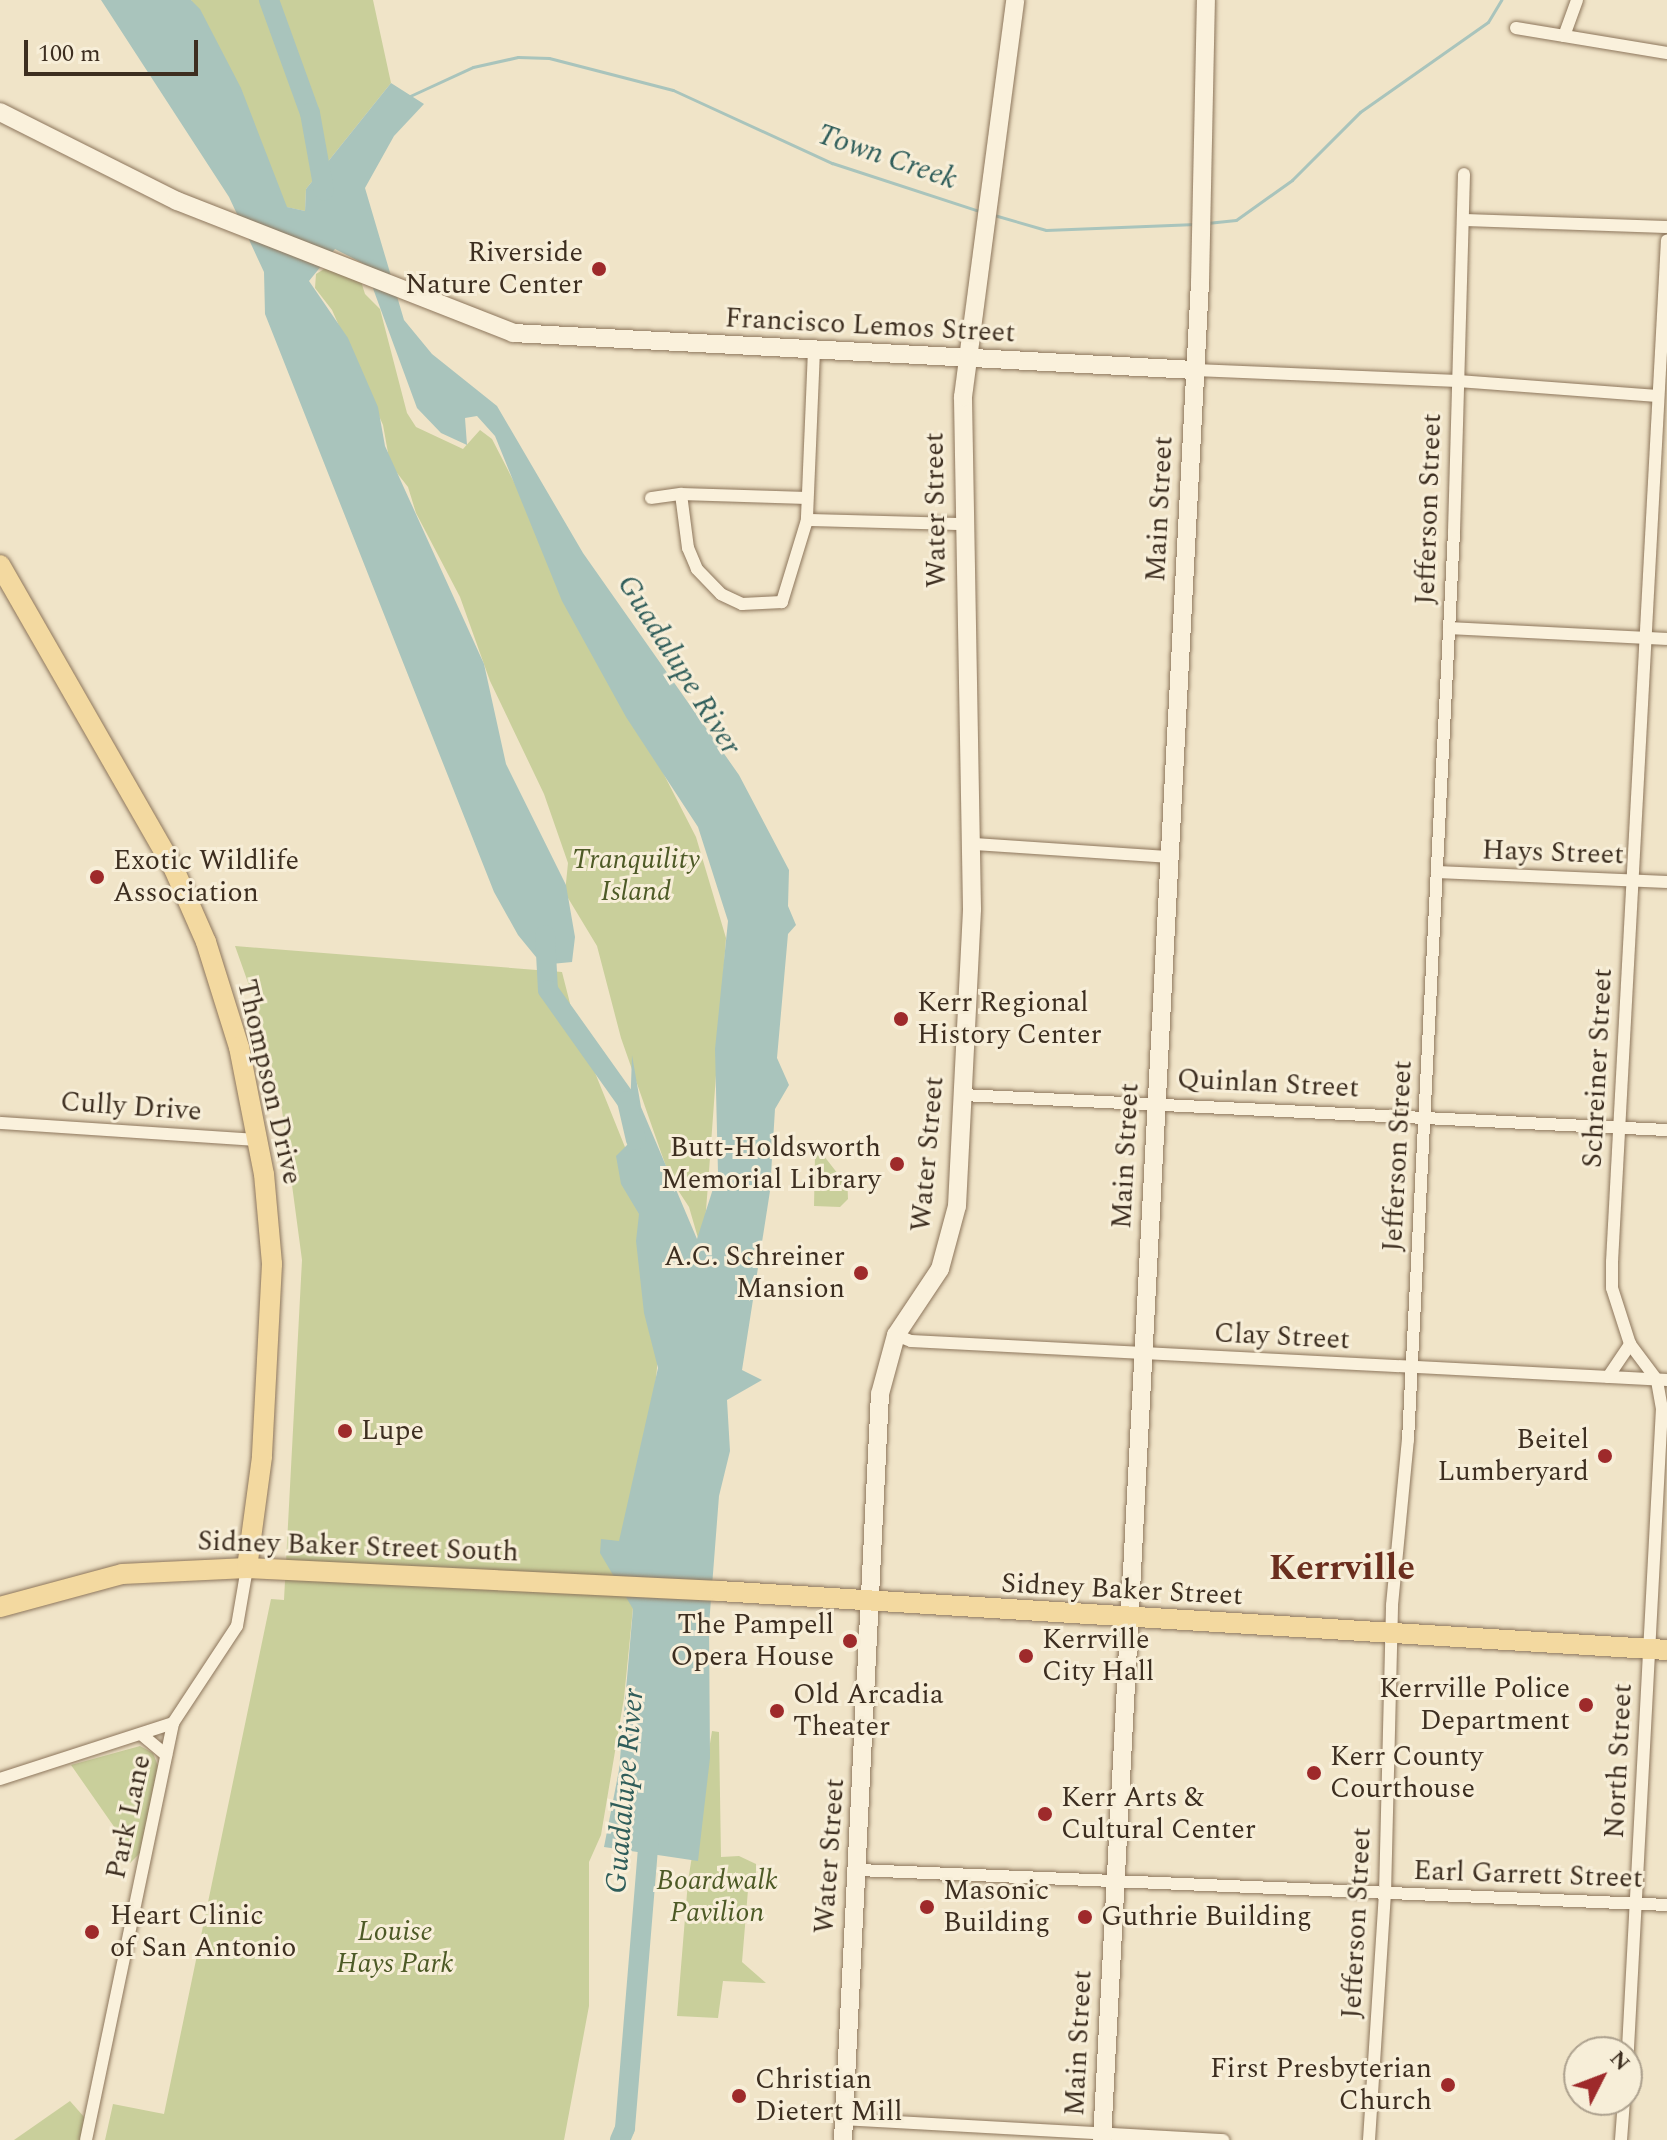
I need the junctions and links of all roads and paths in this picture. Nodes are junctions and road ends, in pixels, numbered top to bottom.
1 (1015, 0) edge
2 (1206, 0) edge
3 (1577, 0) edge
4 (1516, 28) dead end
5 (1564, 36) junction
6 (1667, 53) edge
7 (0, 112) edge
8 (1464, 174) dead end
9 (1464, 220) junction
10 (1667, 227) edge
11 (1667, 240) edge
12 (814, 350) junction
13 (967, 359) junction
14 (1195, 370) junction
15 (1458, 381) junction
16 (1657, 396) junction
17 (681, 494) junction
18 (651, 498) dead end
19 (807, 498) junction
20 (807, 520) junction
21 (961, 524) junction
22 (0, 565) edge
23 (1449, 628) junction
24 (1645, 637) junction
25 (1667, 639) edge
26 (973, 844) junction
27 (1169, 857) junction
28 (1437, 872) junction
29 (1632, 880) junction
30 (1667, 882) edge
31 (963, 1095) junction
32 (1157, 1102) junction
33 (1424, 1117) junction
34 (0, 1123) edge
35 (1619, 1128) junction
36 (1667, 1130) edge
37 (258, 1140) junction
38 (896, 1335) junction
39 (1630, 1344) junction
40 (1143, 1354) junction
41 (1411, 1367) junction
42 (1608, 1377) junction
43 (1662, 1380) edge
44 (247, 1568) junction
45 (719, 1591) joint
46 (870, 1603) junction
47 (0, 1607) edge
48 (1129, 1618) junction
49 (1391, 1633) junction
50 (1658, 1649) edge
51 (173, 1723) junction
52 (141, 1734) junction
53 (166, 1755) junction
54 (0, 1779) edge
55 (859, 1870) junction
56 (1115, 1881) junction
57 (1385, 1894) junction
58 (1636, 1904) junction
59 (1667, 1905) edge
60 (1629, 2036) edge
61 (1623, 2116) edge
62 (843, 2119) junction
63 (1102, 2137) edge
64 (86, 2140) edge
65 (843, 2140) edge
66 (1223, 2140) edge
67 (1369, 2140) edge
68 (1621, 2140) edge

1 - 13 street, Water Street
2 - 14 street, Main Street
3 - 5 street
4 - 5 street
5 - 6 street
7 - 12 street, Francisco Lemos Street
8 - 9 street, Jefferson Street
9 - 10 street
9 - 15 street, Jefferson Street
11 - 16 street, Schreiner Street
12 - 13 street, Francisco Lemos Street
12 - 19 street
13 - 14 street, Francisco Lemos Street
13 - 21 street, Water Street
14 - 15 street, Francisco Lemos Street
14 - 27 street, Main Street
15 - 16 street, Francisco Lemos Street
15 - 23 street, Jefferson Street
16 - 24 street, Schreiner Street
17 - 18 street
17 - 19 street
17 - 20 street
19 - 20 street
20 - 21 street
21 - 26 street, Water Street
22 - 37 main road, Thompson Drive
23 - 24 street
23 - 28 street, Jefferson Street
24 - 25 street
24 - 29 street, Schreiner Street
26 - 27 street
26 - 31 street, Water Street
27 - 32 street, Main Street
28 - 29 street, Hays Street
28 - 33 street, Jefferson Street
29 - 30 street, Hays Street
29 - 35 street, Schreiner Street
31 - 32 street, Quinlan Street
31 - 38 street, Water Street
32 - 33 street, Quinlan Street
32 - 40 street, Main Street
33 - 35 street, Quinlan Street
33 - 41 street, Jefferson Street
34 - 37 street, Cully Drive
35 - 36 street, Quinlan Street
35 - 39 street, Schreiner Street
37 - 44 main road, Thompson Drive
38 - 40 street, Clay Street
38 - 46 street, Water Street
39 - 42 street
39 - 43 street, Schreiner Street
40 - 41 street, Clay Street
40 - 48 street, Main Street
41 - 42 street, Clay Street
41 - 49 street, Jefferson Street
42 - 43 street, Clay Street
43 - 50 street
44 - 45 main road, Sidney Baker Street South
44 - 47 main road, Sidney Baker Street South
44 - 51 street, Park Lane
45 - 46 main road, Sidney Baker Street
46 - 48 main road, Sidney Baker Street
46 - 55 street, Water Street
48 - 49 main road, Sidney Baker Street
48 - 56 street, Main Street
49 - 50 main road, Sidney Baker Street
49 - 57 street, Jefferson Street
50 - 58 street, North Street
51 - 52 street
51 - 53 street, Park Lane
52 - 53 street
52 - 54 street
53 - 64 street, Park Lane
55 - 56 street, Earl Garrett Street
55 - 62 street, Water Street
56 - 57 street, Earl Garrett Street
56 - 63 street, Main Street
57 - 58 street, Earl Garrett Street
57 - 67 street, Jefferson Street
58 - 59 street, Earl Garrett Street
58 - 60 street, North Street
61 - 68 street
62 - 63 street
62 - 65 street, Water Street
63 - 66 street

